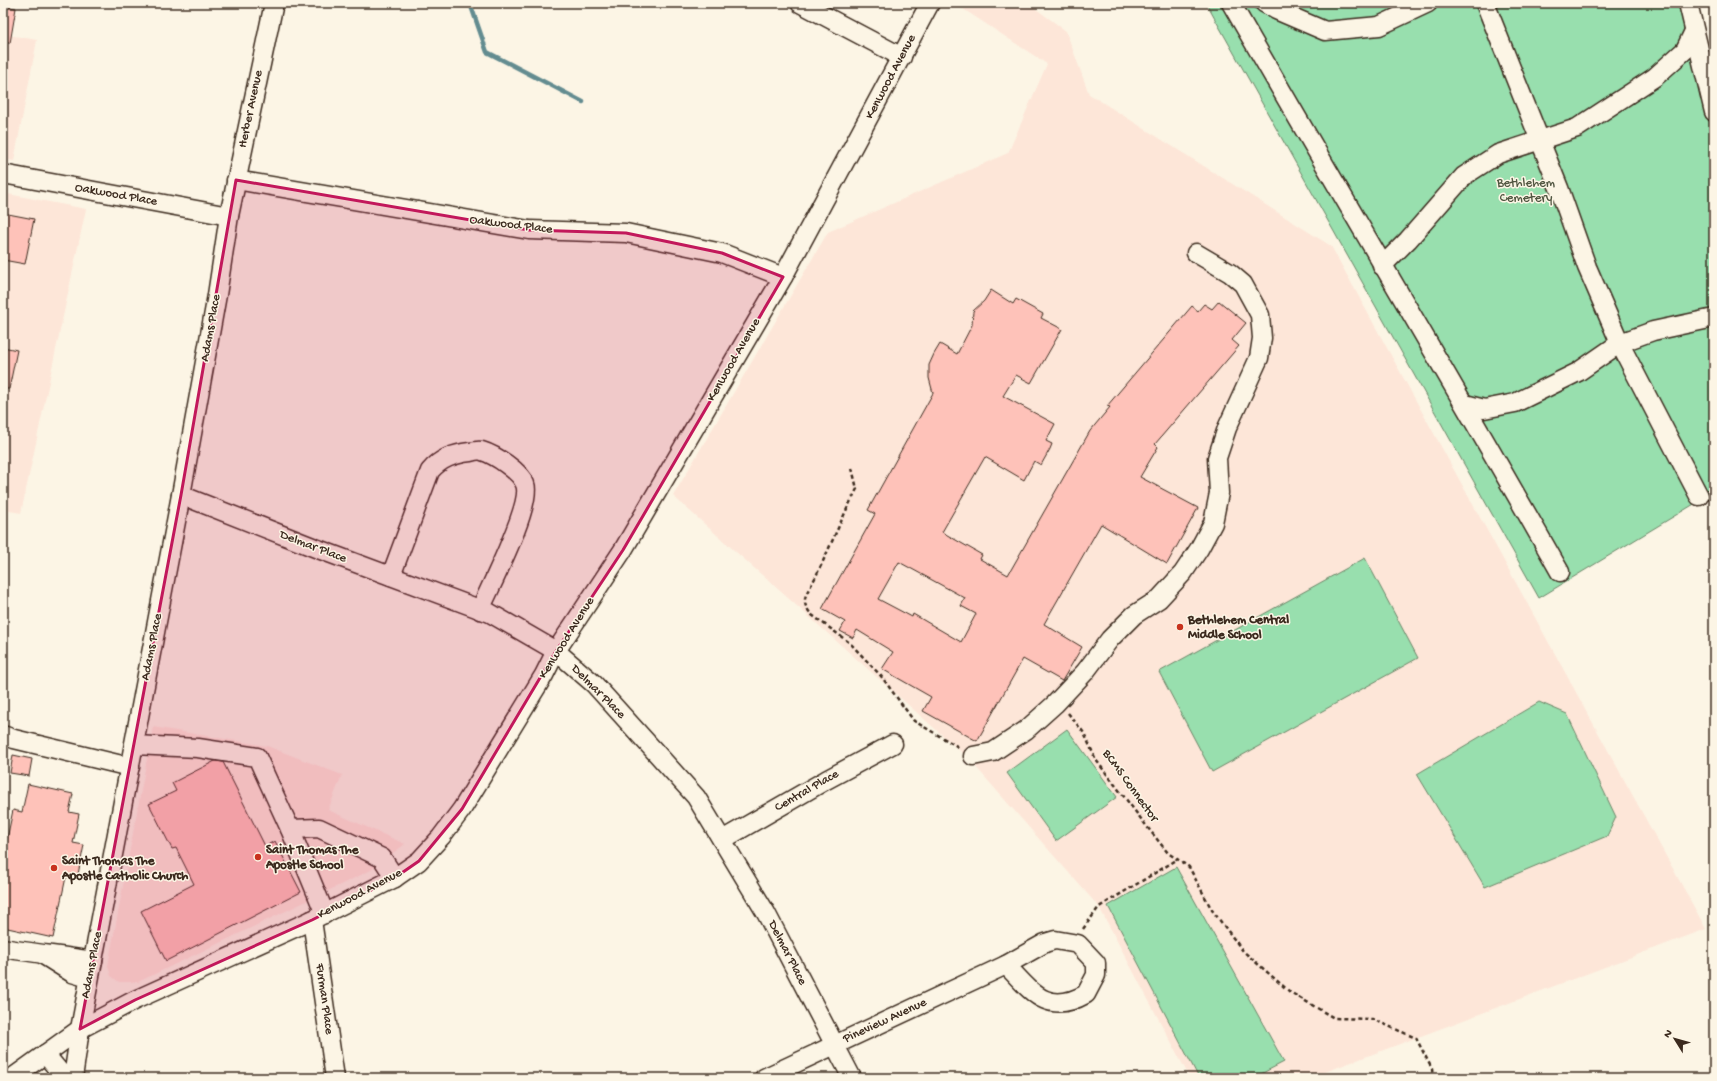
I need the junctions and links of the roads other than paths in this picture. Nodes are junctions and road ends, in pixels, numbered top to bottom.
1 (274, 3) edge
2 (800, 3) edge
3 (930, 3) edge
4 (1231, 3) edge
5 (1264, 3) edge
6 (1428, 3) edge
7 (1485, 3) edge
8 (1688, 3) edge
9 (1694, 31) junction
10 (902, 57) junction
11 (1714, 112) edge
12 (1540, 141) junction
13 (3, 174) edge
14 (236, 180) junction
15 (229, 216) junction
16 (1196, 253) dead end
17 (1382, 266) junction
18 (783, 277) junction
19 (1714, 318) edge
20 (1620, 343) junction
21 (1465, 404) junction
22 (181, 495) junction
23 (1699, 496) dead end
24 (1560, 572) dead end
25 (391, 576) junction
26 (480, 610) junction
27 (556, 652) junction
28 (3, 735) edge
29 (893, 744) dead end
30 (134, 745) junction
31 (973, 756) road end
32 (130, 767) junction
33 (290, 829) junction
34 (722, 840) junction
35 (395, 878) junction
36 (319, 917) junction
37 (3, 948) edge
38 (44, 955) junction
39 (93, 961) junction
40 (1006, 965) junction
41 (89, 978) junction
42 (80, 1029) junction
43 (834, 1045) junction
44 (44, 1054) junction
45 (12, 1078) edge
46 (65, 1078) edge
47 (72, 1078) edge
48 (335, 1078) edge
49 (764, 1078) edge
50 (852, 1078) edge

1 - 14 street, Herber Avenue
2 - 10 street
3 - 10 street, Kenwood Avenue
4 - 17 street
5 - 6 street
7 - 12 street
8 - 9 street
9 - 11 street
9 - 12 street
10 - 18 street, Kenwood Avenue
12 - 17 street
12 - 20 street
13 - 15 street, Oakwood Place
14 - 15 street, Herber Avenue
14 - 18 street, Oakwood Place
15 - 22 street, Adams Place
16 - 31 street
17 - 21 street
18 - 27 street, Kenwood Avenue
19 - 20 street
20 - 21 street
20 - 23 street
21 - 24 street
22 - 25 street, Delmar Place
22 - 30 street, Adams Place
25 - 26 street, Delmar Place
25 - 26 street
26 - 27 street, Delmar Place
27 - 34 street, Delmar Place
27 - 35 street, Kenwood Avenue
28 - 32 street
29 - 34 street, Central Place
30 - 32 street, Adams Place
30 - 33 street, Furman Place
32 - 39 street, Adams Place
33 - 35 street
33 - 36 street, Furman Place
34 - 43 street, Delmar Place
35 - 36 street, Kenwood Avenue
36 - 42 street, Kenwood Avenue
36 - 48 street, Furman Place
37 - 38 street
38 - 39 street
38 - 41 street
39 - 41 street, Adams Place
40 - 40 street, Pineview Avenue
40 - 43 street, Pineview Avenue
41 - 42 street, Adams Place
42 - 44 street, Kenwood Avenue
42 - 47 street, Adams Place
43 - 49 street, Pineview Avenue
43 - 50 street, Delmar Place
44 - 45 street, Kenwood Avenue
44 - 46 street

